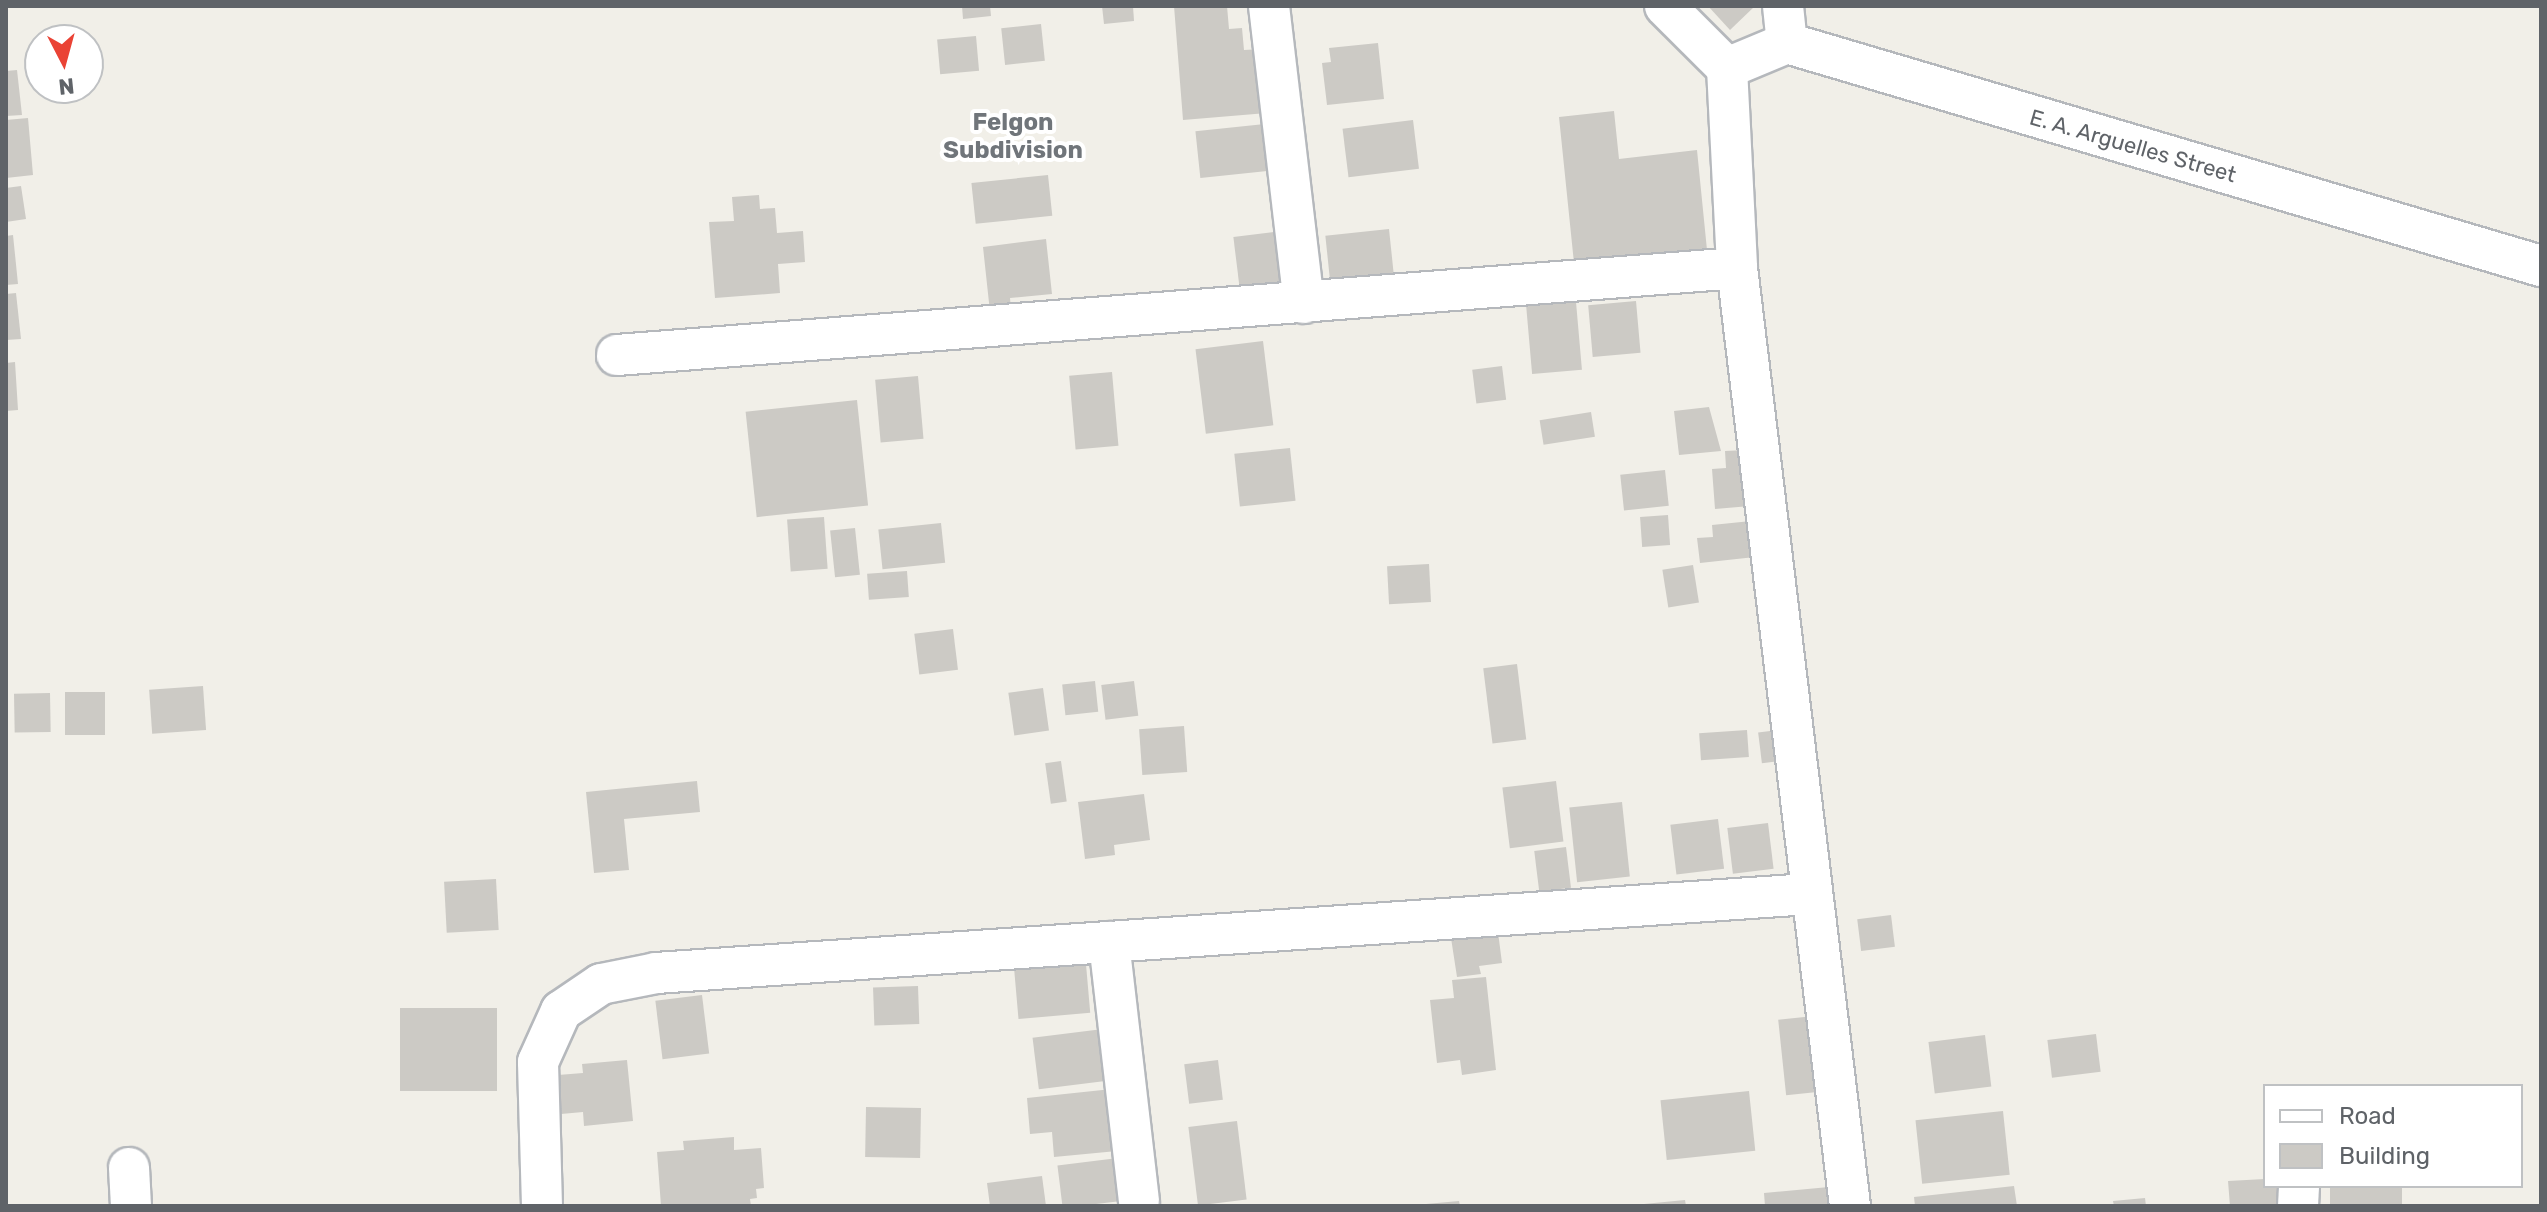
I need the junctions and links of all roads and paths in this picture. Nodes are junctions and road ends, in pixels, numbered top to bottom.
1 (1269, 6) edge
2 (1665, 6) edge
3 (1785, 25) edge
4 (1727, 68) junction
5 (2541, 266) edge
6 (1737, 268) junction
7 (1304, 303) junction
8 (617, 355) dead end
9 (1810, 894) junction
10 (1109, 942) junction
11 (1139, 1201) dead end
12 (542, 1206) edge
13 (1850, 1206) edge

1 - 7 street
2 - 4 street
3 - 4 street, E. A. Arguelles Street
3 - 5 street, E. A. Arguelles Street
4 - 6 street
6 - 7 street
6 - 9 street
7 - 8 street
9 - 10 street
9 - 13 street
10 - 11 street
10 - 12 street

